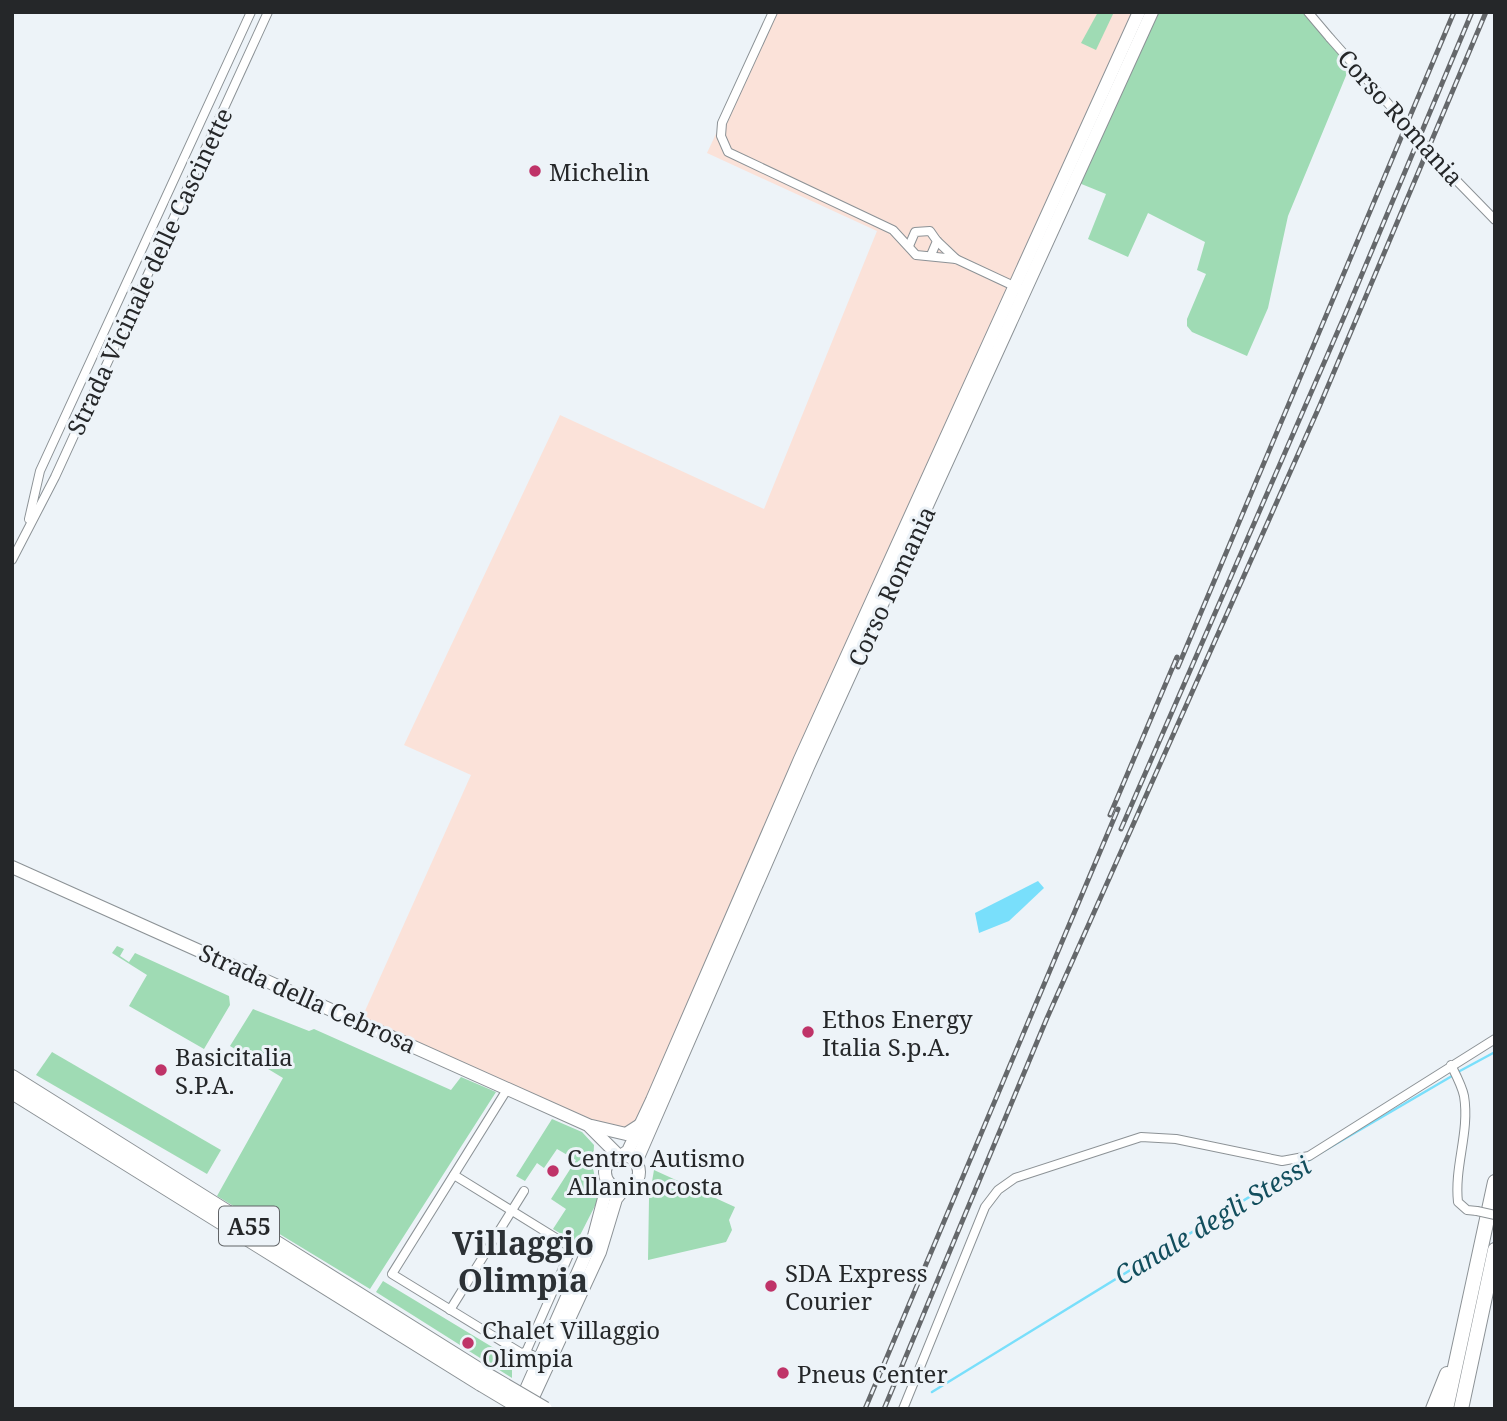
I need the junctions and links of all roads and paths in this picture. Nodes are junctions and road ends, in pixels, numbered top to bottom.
1 (251, 12) edge
2 (268, 12) edge
3 (773, 12) edge
4 (1139, 12) edge
5 (1152, 12) edge
6 (1308, 12) edge
7 (170, 190) junction
8 (184, 196) junction
9 (1495, 220) edge
10 (893, 230) junction
11 (915, 232) junction
12 (937, 241) junction
13 (909, 246) junction
14 (931, 255) junction
15 (956, 259) junction
16 (133, 269) junction
17 (148, 275) junction
18 (1021, 289) junction
19 (26, 528) junction
20 (12, 560) edge
21 (12, 867) edge
22 (1495, 1039) edge
23 (1451, 1065) junction
24 (12, 1077) edge
25 (508, 1088) junction
26 (12, 1092) edge
27 (588, 1125) junction
28 (640, 1125) junction
29 (600, 1135) junction
30 (620, 1156) junction
31 (636, 1162) junction
32 (606, 1167) junction
33 (454, 1175) junction
34 (1495, 1182) edge
35 (608, 1183) junction
36 (624, 1189) junction
37 (524, 1191) dead end
38 (512, 1210) junction
39 (1495, 1215) edge
40 (1495, 1250) edge
41 (450, 1310) junction
42 (1460, 1348) junction
43 (526, 1352) junction
44 (540, 1359) junction
45 (484, 1379) junction
46 (523, 1409) edge
47 (545, 1409) edge
48 (903, 1409) edge
49 (1433, 1409) edge
50 (1446, 1409) edge
51 (1461, 1409) edge

1 - 7 street, Strada Vicinale delle Cascinette
2 - 8 street, Strada Vicinale delle Cascinette
3 - 10 street
4 - 18 main road, Corso Romania
5 - 18 main road, Corso Romania
6 - 9 street, Corso Romania, bridge
7 - 8 street
7 - 16 street, Strada Vicinale delle Cascinette
8 - 17 street, Strada Vicinale delle Cascinette
10 - 11 street
10 - 13 street
11 - 12 street
11 - 13 street
12 - 14 street
12 - 15 street
13 - 14 street
14 - 15 street
15 - 18 street
16 - 17 street
16 - 19 street, Strada Vicinale delle Cascinette
17 - 19 street, Strada Vicinale delle Cascinette
18 - 28 main road, Corso Romania
18 - 31 main road, Corso Romania
19 - 20 street, Strada Vicinale delle Cascinette
21 - 25 main road, Strada della Cebrosa
22 - 23 street
23 - 39 street, bridge
23 - 48 street
24 - 45 highway, A55
25 - 27 main road, Strada della Cebrosa
25 - 33 street
26 - 45 highway, A55
27 - 28 main road
27 - 29 main road, Strada della Cebrosa
28 - 30 main road, Corso Romania
29 - 30 main road, Strada della Cebrosa
29 - 32 main road
30 - 31 main road
30 - 32 main road
31 - 36 main road
32 - 35 main road
33 - 38 street
33 - 41 street
34 - 42 highway
35 - 36 main road
35 - 44 main road
36 - 46 main road
37 - 38 street
38 - 41 street
38 - 43 street
40 - 51 highway
41 - 43 street
42 - 49 highway
42 - 50 highway
43 - 44 street
44 - 46 main road
45 - 46 highway, A55, bridge
45 - 47 highway, A55, bridge

